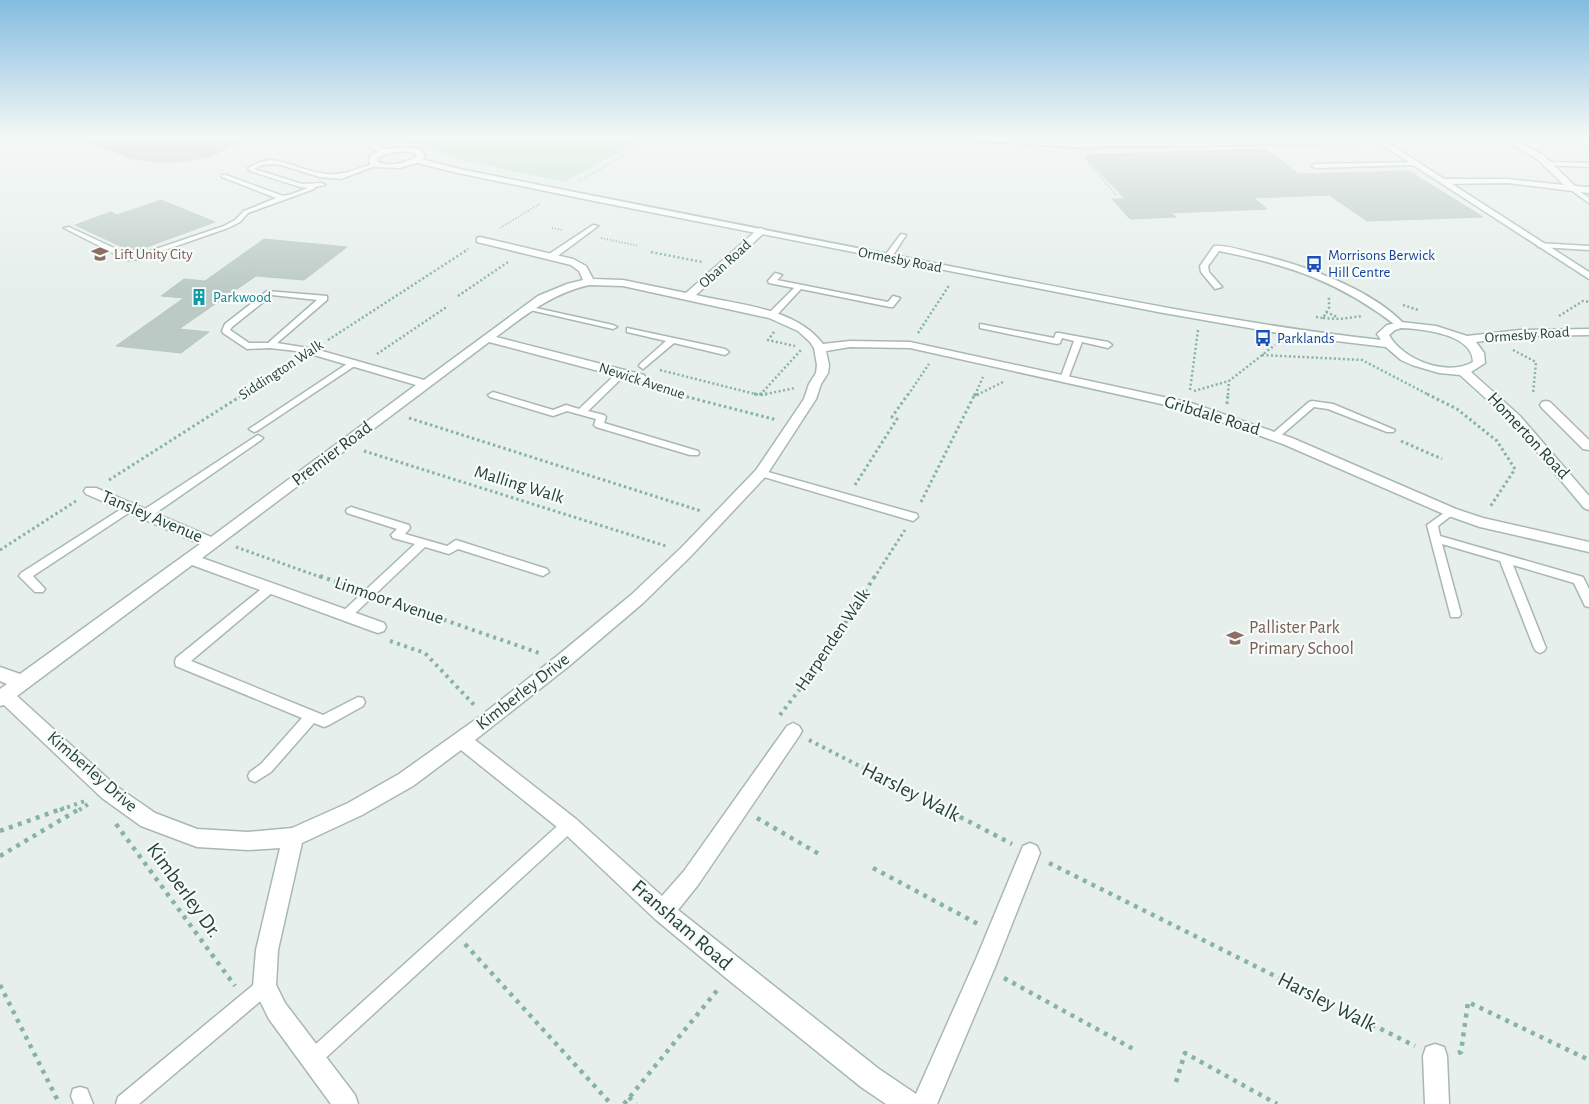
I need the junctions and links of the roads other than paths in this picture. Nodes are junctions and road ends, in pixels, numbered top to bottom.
1 (257, 189) edge
2 (313, 189) edge
3 (546, 189) edge
4 (1456, 189) edge
5 (1569, 189) edge
6 (1573, 189) junction
7 (1589, 190) edge
8 (282, 198) junction
9 (1589, 201) edge
10 (595, 226) dead end
11 (68, 228) dead end
12 (761, 231) junction
13 (903, 234) dead end
14 (480, 240) road end
15 (1541, 245) junction
16 (1589, 248) edge
17 (552, 256) junction
18 (887, 258) junction
19 (778, 275) dead end
20 (1589, 276) edge
21 (589, 282) junction
22 (798, 287) junction
23 (1218, 287) dead end
24 (689, 296) junction
25 (896, 298) dead end
26 (530, 308) junction
27 (778, 317) junction
28 (1401, 325) junction
29 (982, 326) dead end
30 (613, 328) dead end
31 (630, 330) dead end
32 (1589, 332) edge
33 (489, 339) junction
34 (1079, 339) junction
35 (672, 340) junction
36 (1465, 340) junction
37 (1108, 344) dead end
38 (1387, 344) junction
39 (270, 345) junction
40 (820, 348) junction
41 (312, 351) joint
42 (725, 352) dead end
43 (357, 364) junction
44 (643, 366) dead end
45 (1463, 371) junction
46 (622, 374) junction
47 (640, 378) road end
48 (1064, 379) junction
49 (425, 384) junction
50 (493, 395) dead end
51 (1546, 405) road end
52 (581, 412) junction
53 (1390, 430) road end
54 (1275, 436) junction
55 (1588, 447) edge
56 (694, 453) dead end
57 (761, 472) junction
58 (92, 491) road end
59 (1589, 505) edge
60 (129, 508) junction
61 (351, 511) dead end
62 (1451, 512) junction
63 (146, 514) junction
64 (913, 517) road end
65 (1435, 538) junction
66 (214, 541) junction
67 (424, 542) junction
68 (1589, 547) edge
69 (190, 559) junction
70 (1505, 559) junction
71 (543, 572) dead end
72 (269, 589) junction
73 (39, 590) dead end
74 (1589, 603) edge
75 (1455, 614) dead end
76 (345, 616) junction
77 (378, 627) road end
78 (1540, 648) dead end
79 (0, 674) edge
80 (22, 682) junction
81 (3, 697) edge
82 (358, 702) dead end
83 (312, 716) junction
84 (793, 731) road end
85 (462, 740) junction
86 (255, 776) dead end
87 (569, 825) junction
88 (293, 837) junction
89 (1030, 853) road end
90 (663, 911) junction
91 (264, 987) junction
92 (1435, 1056) road end
93 (313, 1058) junction
94 (125, 1104) edge
95 (346, 1104) edge
96 (908, 1104) edge
97 (924, 1104) edge
98 (1437, 1104) edge

1 - 8 lane
2 - 8 lane
3 - 12 street, Ormesby Road
4 - 15 street
5 - 6 street
6 - 7 street
6 - 9 lane
8 - 11 lane
10 - 17 lane
12 - 18 street, Ormesby Road
12 - 24 street, Oban Road
13 - 18 lane
14 - 17 street
15 - 16 lane
15 - 20 street
17 - 21 street
18 - 38 street, Ormesby Road
19 - 22 lane
21 - 24 street, Premier Road
21 - 26 street, Premier Road
22 - 25 lane
22 - 27 lane
23 - 28 lane
24 - 27 street
26 - 30 lane
26 - 33 street, Premier Road
27 - 40 street
28 - 36 street
28 - 38 street
29 - 34 lane
31 - 35 lane
32 - 36 street, Ormesby Road
33 - 46 street, Newick Avenue
33 - 49 street, Premier Road
34 - 37 lane
34 - 48 lane
35 - 42 lane
35 - 44 lane
36 - 45 street
38 - 45 street
39 - 39 lane
39 - 41 lane
40 - 48 street, Gribdale Road
40 - 57 street, Kimberley Drive
41 - 43 street
43 - 49 street
43 - 63 lane
45 - 59 street, Homerton Road
46 - 47 street, Newick Avenue
46 - 52 lane
48 - 54 street, Gribdale Road
49 - 66 street, Premier Road
50 - 52 lane
51 - 55 street
52 - 56 lane
53 - 54 lane
54 - 62 street, Gribdale Road
57 - 64 lane
57 - 85 street, Kimberley Drive
58 - 60 street, Tansley Avenue
60 - 63 street, Tansley Avenue
60 - 73 lane
61 - 67 lane
62 - 65 lane
62 - 68 street, Gribdale Road
63 - 66 street, Tansley Avenue
65 - 70 lane
65 - 75 lane
66 - 69 street, Premier Road
67 - 71 lane
67 - 76 lane
69 - 72 street, Linmoor Avenue
69 - 80 street, Premier Road
70 - 74 lane
70 - 78 lane
72 - 76 street, Linmoor Avenue
72 - 83 lane
76 - 77 street, Linmoor Avenue
79 - 80 street
80 - 81 street, Premier Road
81 - 88 street, Kimberley Drive
82 - 83 lane
83 - 86 lane
84 - 90 street
85 - 87 street, Fransham Road
85 - 88 street, Kimberley Drive
87 - 90 street, Fransham Road
87 - 93 lane
88 - 91 street
89 - 97 street
90 - 96 street, Fransham Road
91 - 93 street
91 - 94 lane
92 - 98 street
93 - 95 street

